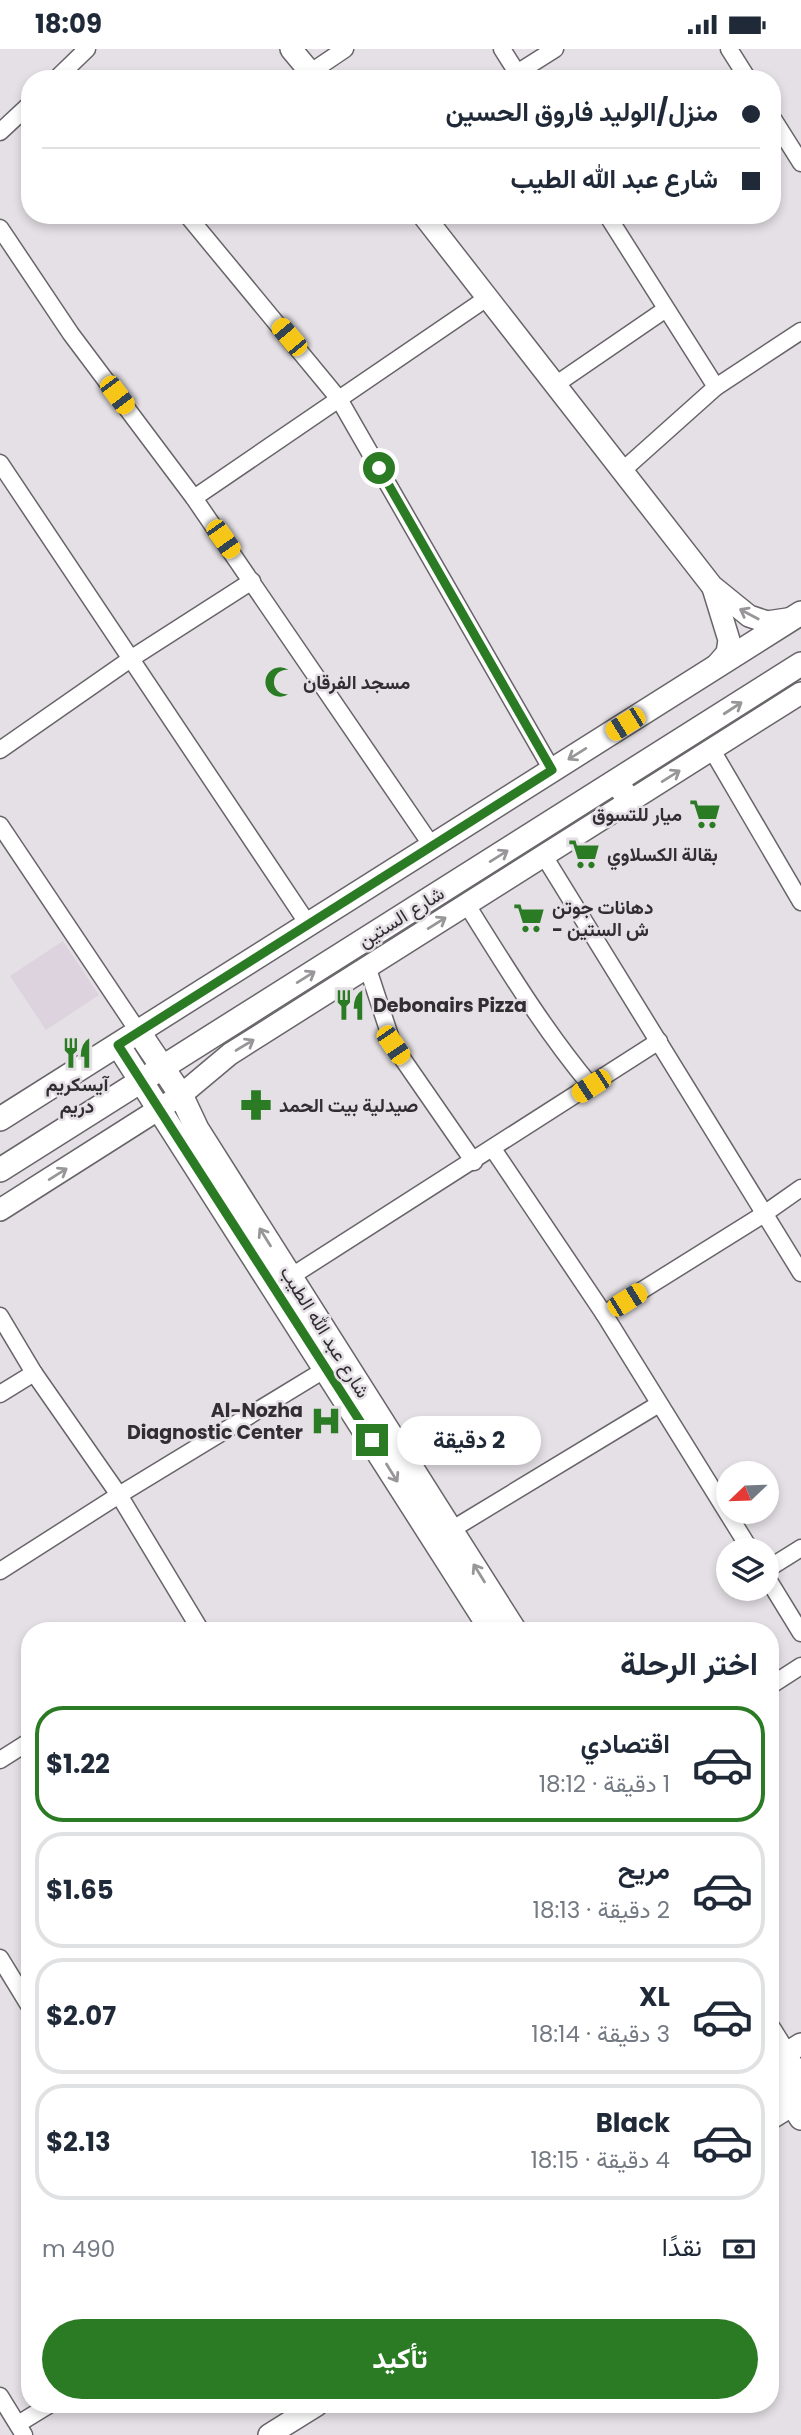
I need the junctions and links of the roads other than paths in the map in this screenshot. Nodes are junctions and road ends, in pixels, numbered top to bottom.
1 (87, 49) edge
2 (291, 49) edge
3 (345, 49) edge
4 (502, 49) edge
5 (555, 49) edge
6 (729, 49) edge
7 (69, 70) edge
8 (310, 70) edge
9 (320, 70) edge
10 (515, 70) edge
11 (527, 70) edge
12 (742, 70) edge
13 (21, 112) edge
14 (781, 129) edge
15 (0, 132) edge
16 (798, 153) edge
17 (194, 224) edge
18 (430, 224) edge
19 (613, 224) edge
20 (0, 228) edge
21 (487, 297) junction
22 (666, 309) junction
23 (801, 331) edge
24 (555, 385) junction
25 (716, 387) junction
26 (339, 398) junction
27 (0, 463) edge
28 (622, 471) junction
29 (194, 498) junction
30 (251, 581) junction
31 (712, 586) junction
32 (797, 616) edge
33 (132, 658) junction
34 (801, 664) edge
35 (714, 668) junction
36 (800, 696) edge
37 (0, 750) edge
38 (712, 750) junction
39 (552, 770) junction
40 (617, 782) junction
41 (630, 802) junction
42 (0, 825) edge
43 (432, 846) junction
44 (544, 856) junction
45 (801, 902) edge
46 (467, 905) junction
47 (308, 924) junction
48 (368, 969) junction
49 (138, 1031) junction
50 (659, 1041) junction
51 (118, 1045) junction
52 (162, 1067) junction
53 (142, 1081) junction
54 (591, 1086) junction
55 (181, 1095) junction
56 (160, 1109) junction
57 (0, 1119) edge
58 (493, 1149) junction
59 (474, 1162) junction
60 (0, 1170) edge
61 (801, 1188) edge
62 (0, 1210) edge
63 (764, 1214) junction
64 (801, 1273) edge
65 (282, 1282) junction
66 (604, 1314) junction
67 (0, 1316) edge
68 (334, 1364) junction
69 (34, 1373) junction
70 (0, 1394) edge
71 (659, 1404) junction
72 (119, 1495) junction
73 (451, 1530) junction
74 (743, 1538) edge
75 (801, 1548) edge
76 (779, 1562) edge
77 (0, 1571) edge
78 (779, 1597) edge
79 (196, 1622) edge
80 (487, 1622) edge
81 (510, 1622) edge
82 (801, 1633) edge
83 (801, 1666) edge
84 (779, 1680) edge
85 (21, 1747) edge
86 (0, 1760) edge
87 (0, 1958) edge
88 (21, 1992) edge
89 (781, 2057) edge
90 (801, 2081) edge
91 (798, 2107) edge
92 (779, 2115) edge
93 (0, 2396) edge
94 (40, 2413) edge
95 (304, 2413) edge
96 (21, 2430) edge
97 (269, 2435) edge

1 - 7 street
2 - 8 street
3 - 9 street
4 - 10 street
5 - 11 street
6 - 12 street
13 - 15 street
14 - 16 street
17 - 26 street
18 - 21 street
19 - 22 street
20 - 29 street
21 - 24 street
21 - 26 street
22 - 24 street
22 - 25 street
23 - 25 street
24 - 28 street
25 - 28 street
26 - 29 street
26 - 39 street
27 - 33 street
28 - 31 street
29 - 30 street
30 - 33 street
30 - 43 street
32 -> 31 street
31 - 35 street
32 - 35 main road
33 - 37 street
33 - 47 street
40 -> 34 main road, شارع الستين
35 -> 39 main road
36 - 38 street
41 -> 38 street
38 - 45 street
39 - 43 main road
40 - 41 main road
52 -> 40 main road, شارع الستين
41 - 44 street
42 - 49 street
43 - 47 main road
44 - 46 street
44 - 50 street
48 -> 46 street
46 - 54 street
47 - 49 main road
55 -> 48 street
48 - 59 street
49 - 51 main road
49 - 52 main road, شارع عبد الله الطيب
50 - 54 street
50 - 63 street
51 - 53 main road, شارع عبد الله الطيب
51 - 57 main road
52 - 53 main road, شارع الستين
52 - 55 main road, شارع عبد الله الطيب
53 - 56 main road, شارع عبد الله الطيب
53 - 60 main road, شارع الستين
54 - 58 street
55 - 56 street
65 -> 55 main road, شارع عبد الله الطيب
62 -> 56 street
56 - 65 main road, شارع عبد الله الطيب
58 - 59 street
58 - 66 street
59 - 65 street
61 - 63 street
63 - 64 street
63 - 66 street
65 - 68 main road, شارع عبد الله الطيب
66 - 71 street
67 - 69 street
68 - 72 street
68 - 73 main road, شارع عبد الله الطيب
68 -> 80 main road, شارع عبد الله الطيب
69 - 70 street
69 - 72 street
71 - 73 street
71 - 74 street
72 - 77 street
72 - 79 street
81 -> 73 main road, شارع عبد الله الطيب
75 - 76 street
78 - 82 street
83 - 84 street
85 - 86 street
87 - 88 street
89 - 90 main road
89 - 91 main road
91 - 92 street
93 - 96 street
94 - 96 street
95 - 97 street

